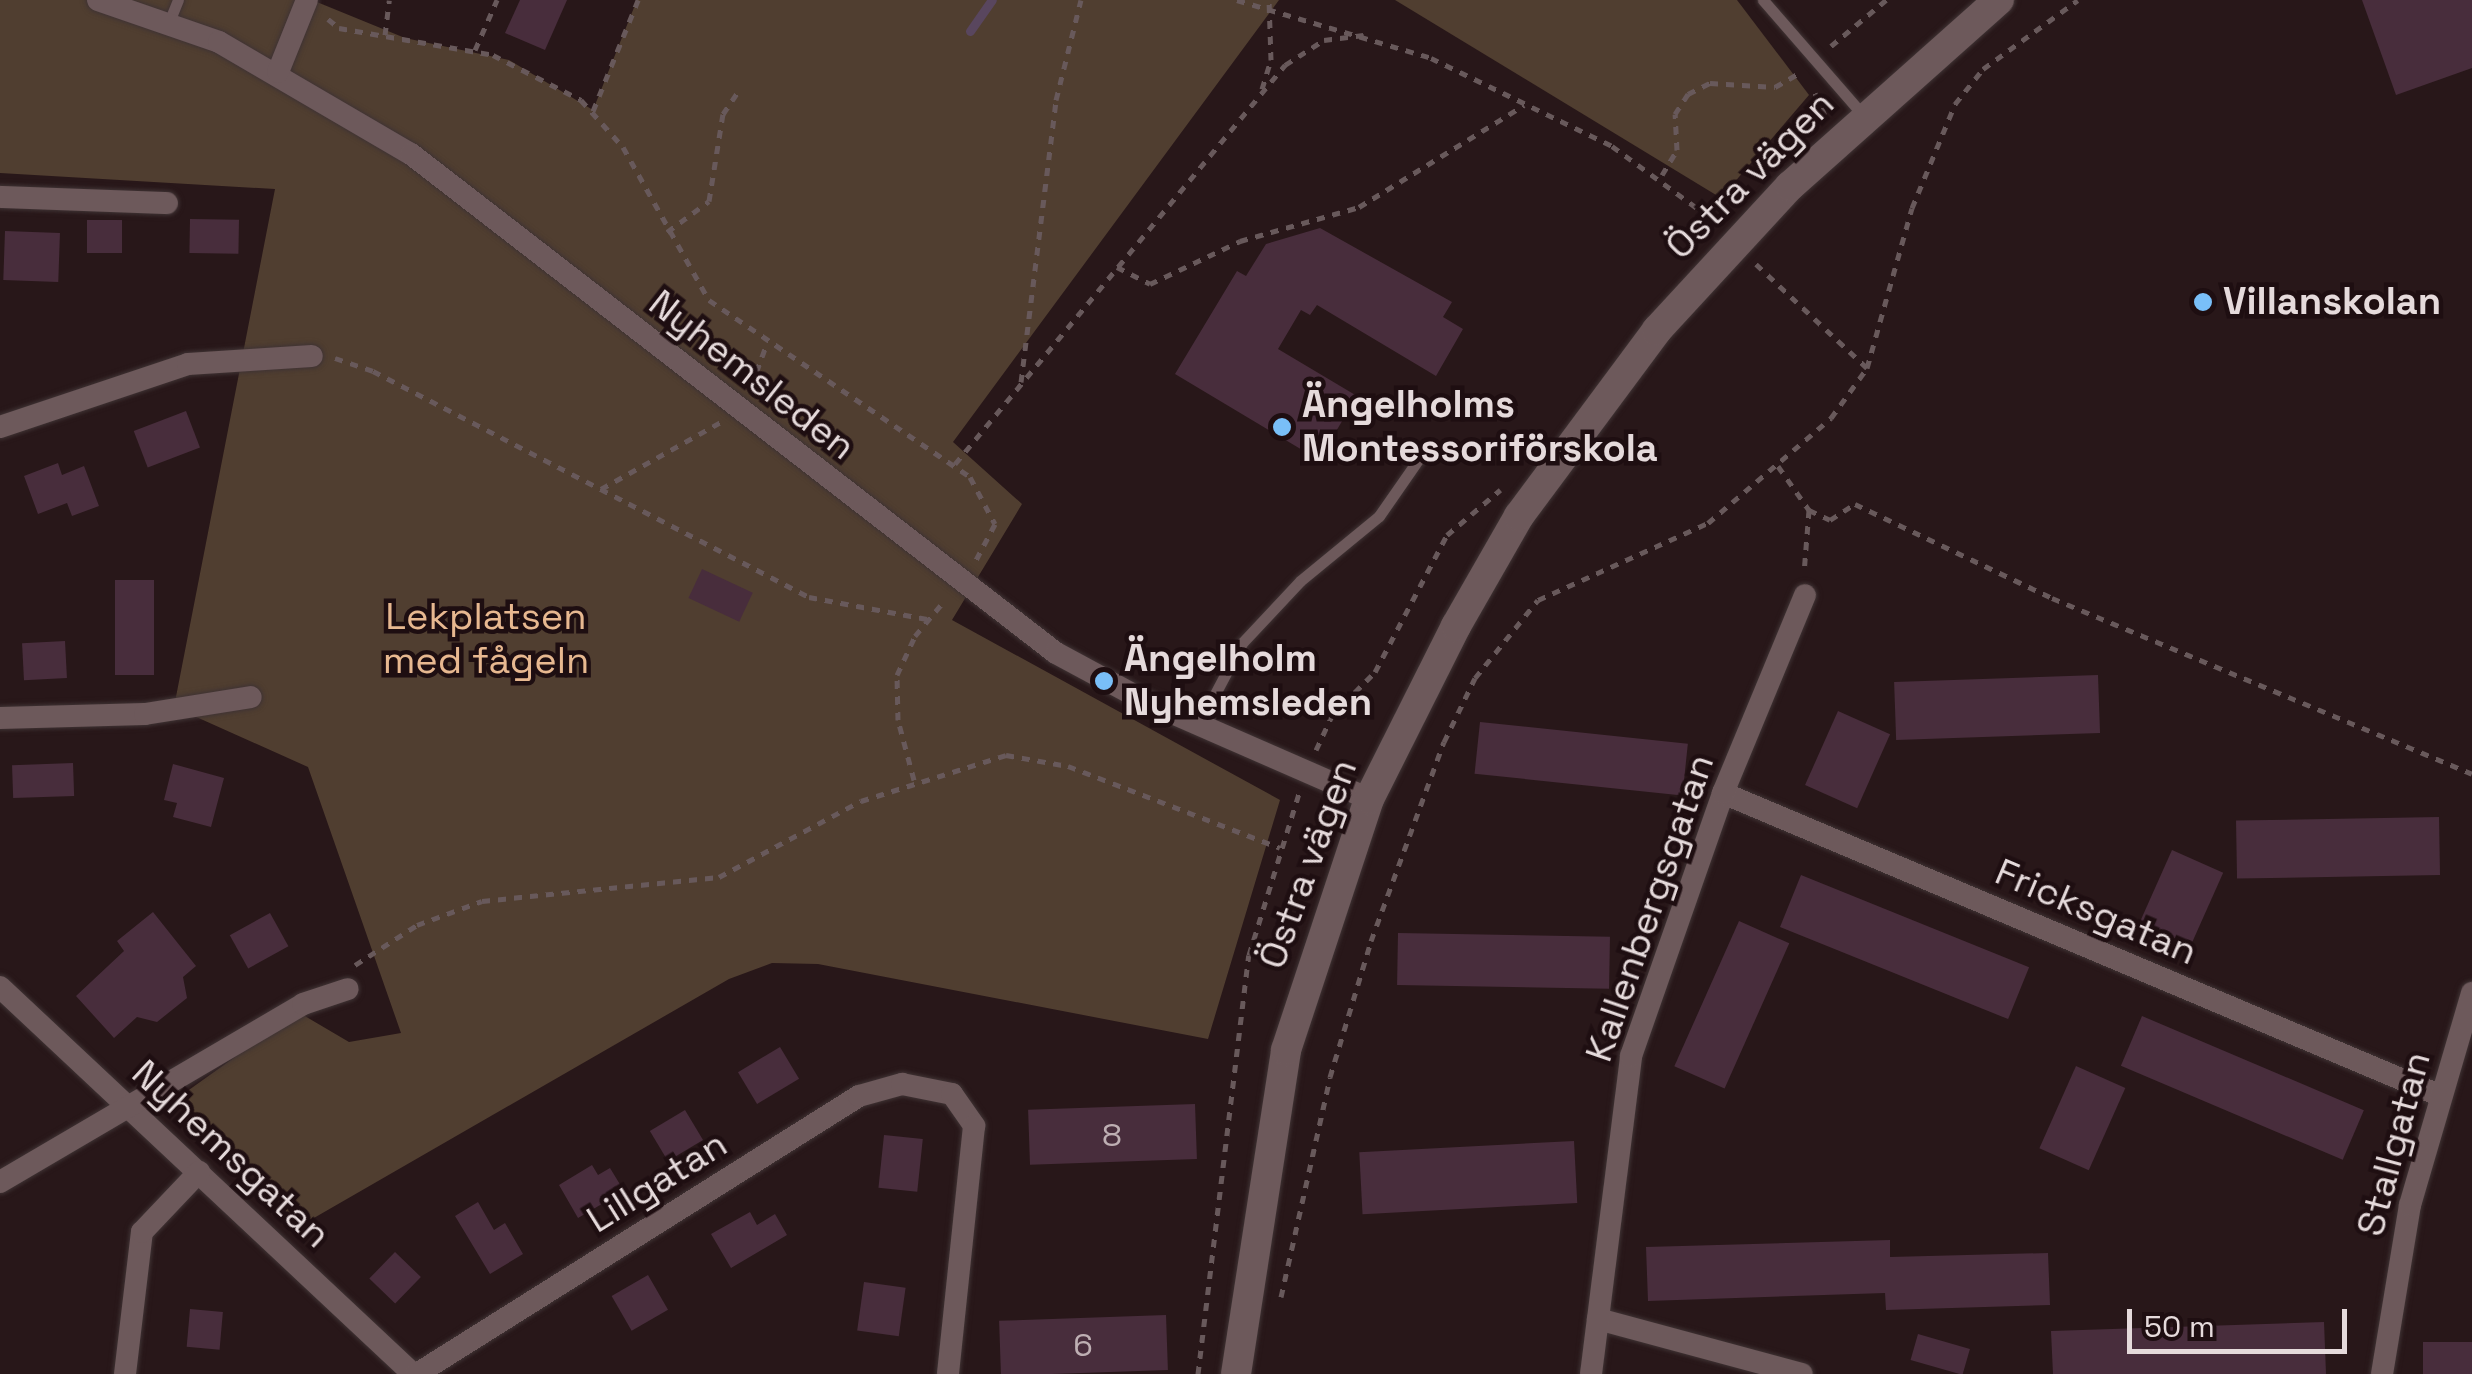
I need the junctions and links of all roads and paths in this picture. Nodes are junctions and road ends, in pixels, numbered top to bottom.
1 (98, 0) edge
2 (388, 0) edge
3 (498, 0) edge
4 (638, 0) edge
5 (1081, 0) edge
6 (1238, 0) edge
7 (1269, 0) edge
8 (1763, 0) edge
9 (1886, 0) edge
10 (2000, 0) edge
11 (2078, 0) edge
12 (305, 4) edge
13 (1269, 9) junction
14 (174, 11) edge
15 (384, 35) junction
16 (1364, 35) junction
17 (475, 50) junction
18 (1814, 60) junction
19 (278, 72) junction
20 (740, 90) dead end
21 (1261, 92) junction
22 (1524, 104) junction
23 (593, 111) junction
24 (1864, 116) junction
25 (1662, 176) junction
26 (0, 197) edge
27 (167, 203) dead end
28 (1704, 214) dead end
29 (666, 233) junction
30 (1749, 257) dead end
31 (1117, 267) junction
32 (767, 343) junction
33 (312, 356) joint
34 (1866, 368) junction
35 (1021, 382) junction
36 (735, 406) junction
37 (0, 427) edge
38 (1420, 457) dead end
39 (954, 464) junction
40 (1778, 466) junction
41 (600, 488) junction
42 (1809, 510) junction
43 (973, 565) dead end
44 (1805, 595) joint
45 (944, 600) dead end
46 (927, 619) junction
47 (251, 697) dead end
48 (0, 718) edge
49 (1198, 726) junction
50 (1305, 773) junction
51 (2472, 774) edge
52 (914, 780) junction
53 (1723, 794) junction
54 (1369, 799) junction
55 (1280, 848) junction
56 (0, 987) edge
57 (338, 990) joint
58 (2472, 994) edge
59 (2441, 1096) junction
60 (127, 1104) junction
61 (199, 1172) junction
62 (0, 1182) edge
63 (1278, 1314) dead end
64 (1598, 1319) junction
65 (125, 1374) edge
66 (415, 1374) edge
67 (948, 1374) edge
68 (1198, 1374) edge
69 (1236, 1374) edge
70 (1591, 1374) edge
71 (1802, 1374) edge
72 (2382, 1374) edge

1 - 14 street, Nyhemsleden
2 - 15 path
3 - 17 path
4 - 23 path
5 - 35 path
6 - 13 path
7 - 13 path
8 - 18 lane
9 - 18 path
10 - 24 main road, Östra vägen
11 - 34 path
12 - 15 path
12 - 19 street
13 - 16 path
13 - 21 path
14 - 19 street, Nyhemsleden
15 - 17 path
16 - 21 path
16 - 22 path
17 - 23 path
18 - 24 lane
18 - 25 path
19 - 36 street, Nyhemsleden
20 - 29 path
21 - 31 path
22 - 25 path
22 - 31 path
23 - 29 path
24 - 54 main road, Östra vägen
25 - 28 path
26 - 27 street
29 - 32 path
30 - 34 path
31 - 35 path
32 - 36 path
32 - 39 path
33 - 37 street
33 - 41 path
34 - 40 path
35 - 39 path
36 - 41 path
36 - 49 street, Nyhemsleden
38 - 49 lane
39 - 43 path
40 - 42 path
40 - 63 path
41 - 46 path
42 - 44 path
42 - 51 path
44 - 53 street, Kallenbergsgatan
45 - 46 path
46 - 52 path
47 - 48 street
49 - 50 street, Nyhemsleden
50 - 54 street, Nyhemsleden
50 - 55 path
52 - 55 path
52 - 57 path
53 - 59 street, Fricksgatan
53 - 64 street, Kallenbergsgatan
54 - 69 main road, Östra vägen
55 - 68 path
56 - 60 street, Nyhemsgatan
57 - 60 street
58 - 59 street, Stallgatan
59 - 72 street, Stallgatan
60 - 61 street, Nyhemsgatan
60 - 62 street
61 - 65 street
61 - 66 street, Nyhemsgatan
64 - 70 street, Kallenbergsgatan
64 - 71 street
66 - 67 street, Lillgatan

